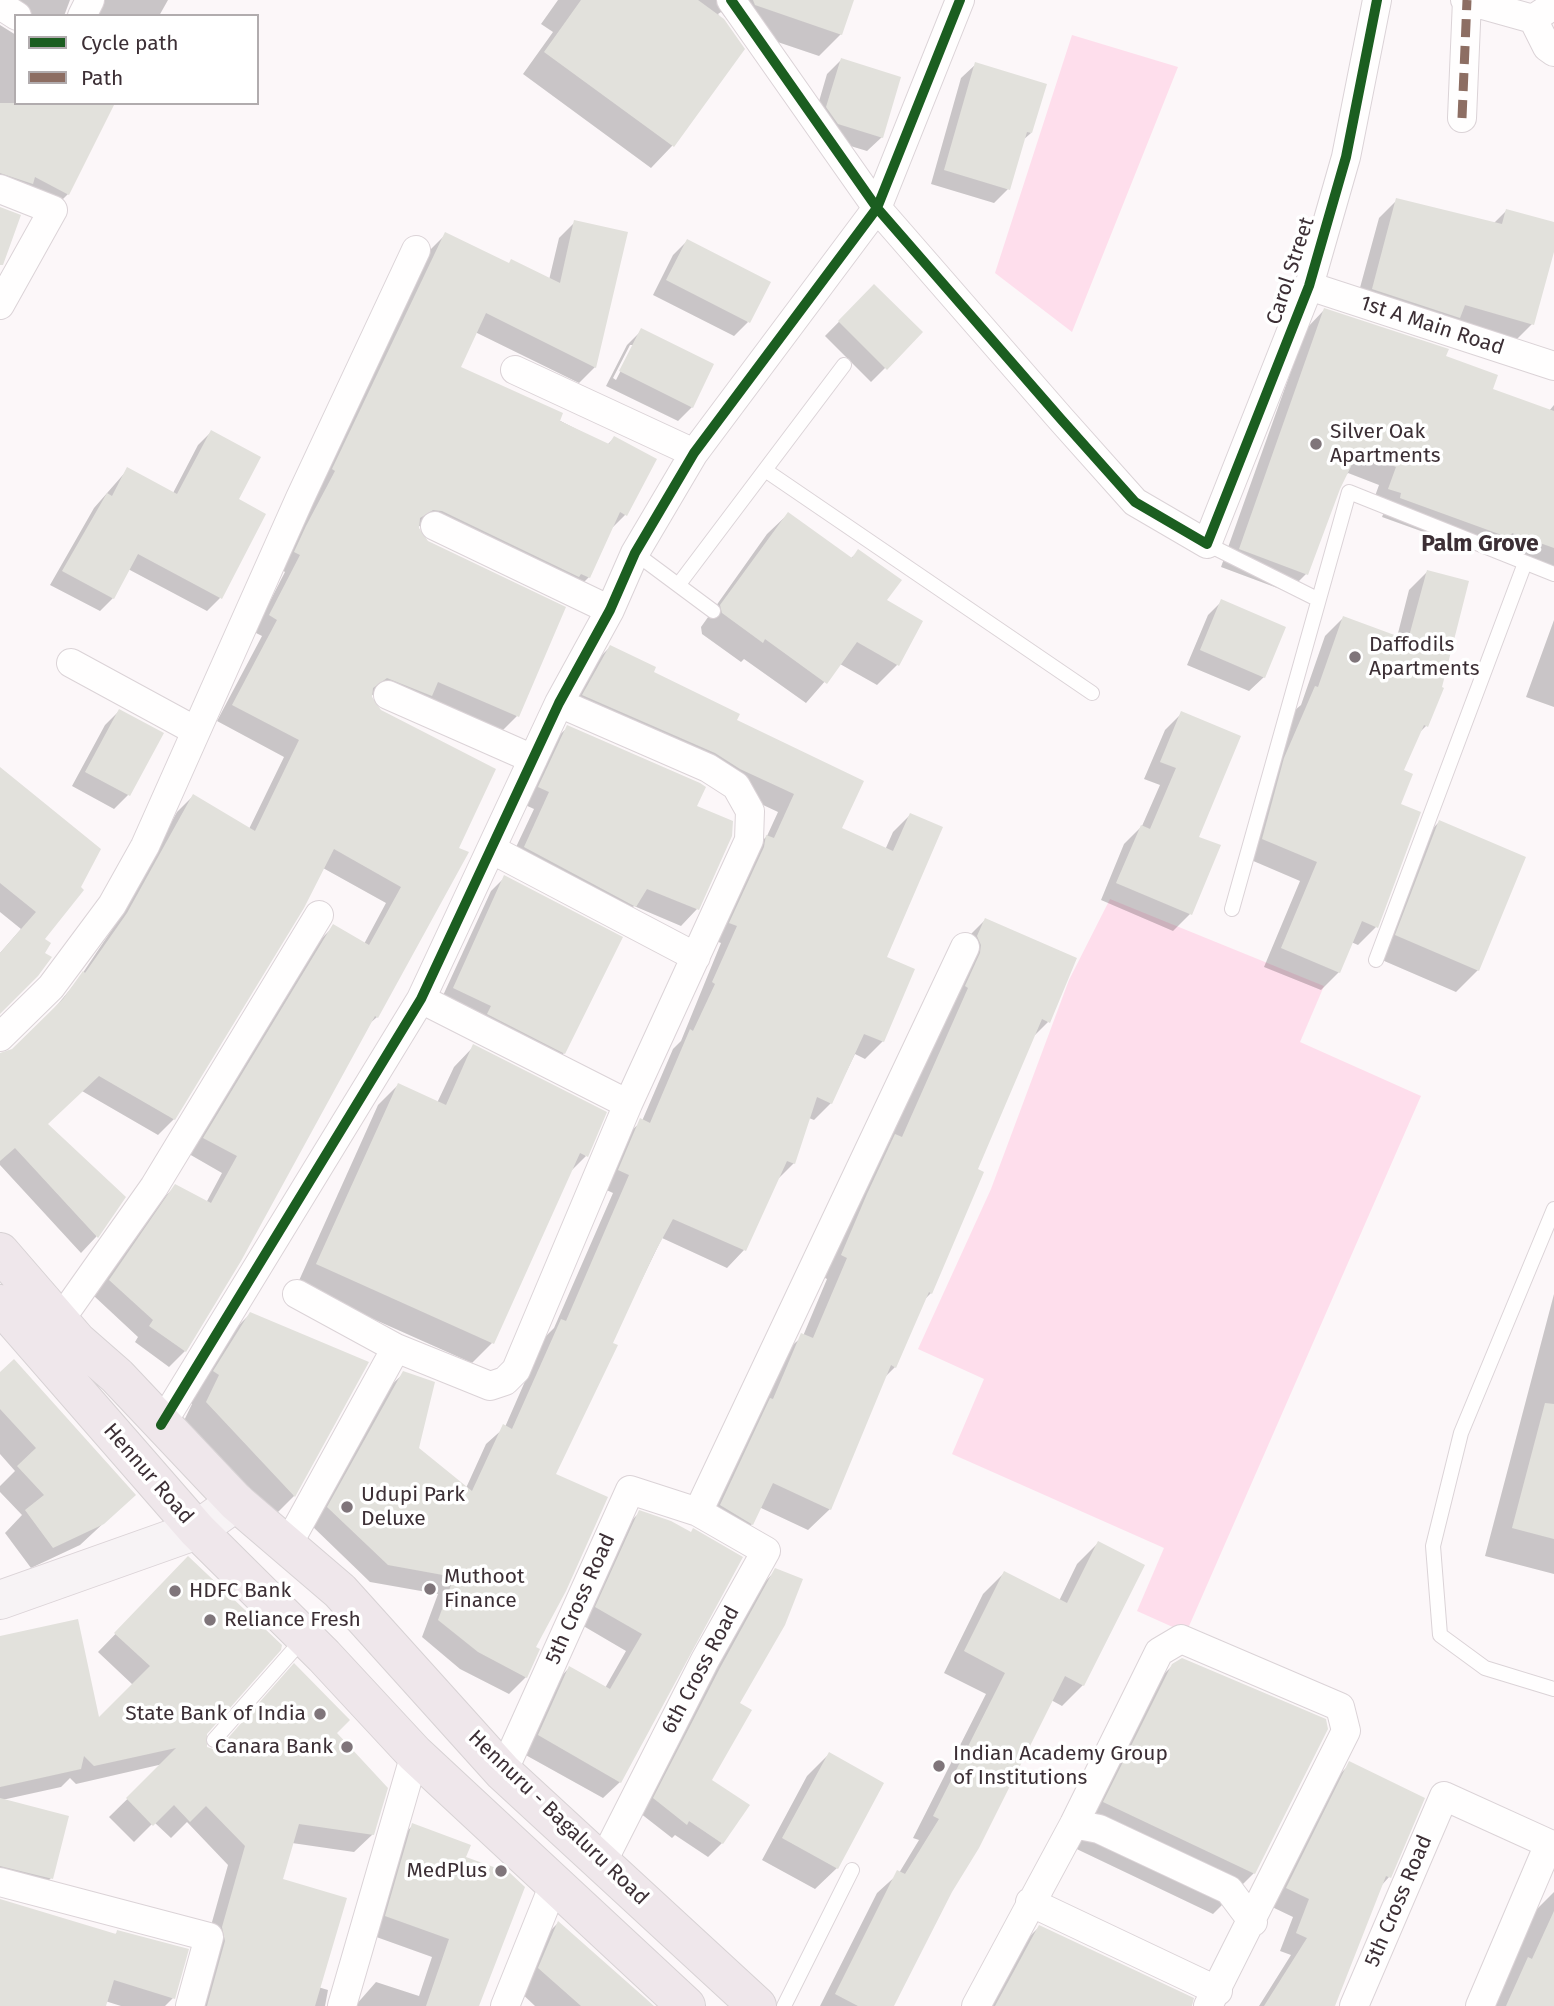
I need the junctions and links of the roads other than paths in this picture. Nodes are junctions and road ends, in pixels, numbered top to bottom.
1 (731, 0) edge
2 (960, 0) edge
3 (1377, 0) edge
4 (1466, 0) edge
5 (1543, 12) edge
6 (1554, 52) edge
7 (1462, 118) dead end
8 (0, 189) edge
9 (877, 208) junction
10 (416, 250) dead end
11 (1310, 286) junction
12 (0, 305) edge
13 (844, 365) dead end
14 (1554, 366) edge
15 (515, 370) dead end
16 (694, 453) junction
17 (765, 470) junction
18 (435, 526) dead end
19 (1207, 544) junction
20 (635, 553) junction
21 (1525, 563) junction
22 (1554, 574) edge
23 (679, 584) junction
24 (1317, 599) junction
25 (610, 610) junction
26 (713, 611) dead end
27 (71, 663) dead end
28 (1091, 693) dead end
29 (388, 695) dead end
30 (559, 703) junction
31 (196, 731) junction
32 (533, 759) junction
33 (491, 849) junction
34 (1233, 909) dead end
35 (319, 915) dead end
36 (965, 947) dead end
37 (696, 957) junction
38 (1376, 960) dead end
39 (421, 999) junction
40 (0, 1037) edge
41 (628, 1104) junction
42 (1554, 1209) edge
43 (0, 1252) edge
44 (297, 1294) dead end
45 (0, 1304) edge
46 (60, 1320) junction
47 (396, 1348) junction
48 (161, 1425) junction
49 (236, 1502) junction
50 (698, 1512) junction
51 (197, 1530) junction
52 (287, 1546) junction
53 (0, 1600) edge
54 (305, 1637) junction
55 (1554, 1689) edge
56 (214, 1740) dead end
57 (415, 1754) junction
58 (503, 1772) junction
59 (1074, 1824) junction
60 (1552, 1845) edge
61 (603, 1861) junction
62 (852, 1870) dead end
63 (0, 1882) edge
64 (554, 1884) junction
65 (1030, 1902) junction
66 (1253, 1922) junction
67 (1213, 1998) edge
68 (190, 2006) edge
69 (342, 2006) edge
70 (505, 2006) edge
71 (686, 2006) edge
72 (757, 2006) edge
73 (784, 2006) edge
74 (976, 2006) edge
75 (1354, 2006) edge
76 (1480, 2006) edge

1 - 9 street
2 - 9 street
3 - 11 street, Carol Street
4 - 5 street
4 - 7 street
5 - 6 street
8 - 12 street
9 - 16 street
9 - 19 street
10 - 31 street
11 - 14 street, 1st A Main Road
11 - 19 street, Carol Street
13 - 17 lane
15 - 16 street
16 - 20 street
17 - 23 lane
17 - 28 lane
18 - 25 street
19 - 24 lane
20 - 23 lane
20 - 25 street
21 - 22 lane
21 - 24 lane
21 - 38 lane
23 - 26 lane
24 - 34 lane
25 - 30 street
27 - 31 street
29 - 32 street
30 - 32 street
30 - 37 street
31 - 40 street
32 - 33 street
33 - 37 street
33 - 39 street
35 - 46 street
36 - 50 street
37 - 41 street
39 - 41 street
39 - 48 street
41 - 47 street
42 - 55 lane
43 - 46 main road
44 - 47 street
45 - 51 main road, Hennur Road
46 - 48 main road
47 - 52 street
48 - 49 main road
49 - 51 street
49 - 52 main road, Hennuru - Bagaluru Road
50 - 58 street, 5th Cross Road
50 - 61 street, 6th Cross Road
51 - 53 street
51 - 54 main road, Hennur Road
52 - 58 main road, Hennuru - Bagaluru Road
54 - 56 lane
54 - 57 main road
57 - 64 main road
57 - 69 street
58 - 61 main road, Hennuru - Bagaluru Road
59 - 65 street
59 - 66 street
59 - 66 street
60 - 75 street, 5th Cross Road
60 - 76 street
61 - 72 main road, Hennuru - Bagaluru Road
62 - 73 lane
63 - 68 street
64 - 70 street
64 - 71 main road
65 - 67 street
65 - 74 street
66 - 67 street

